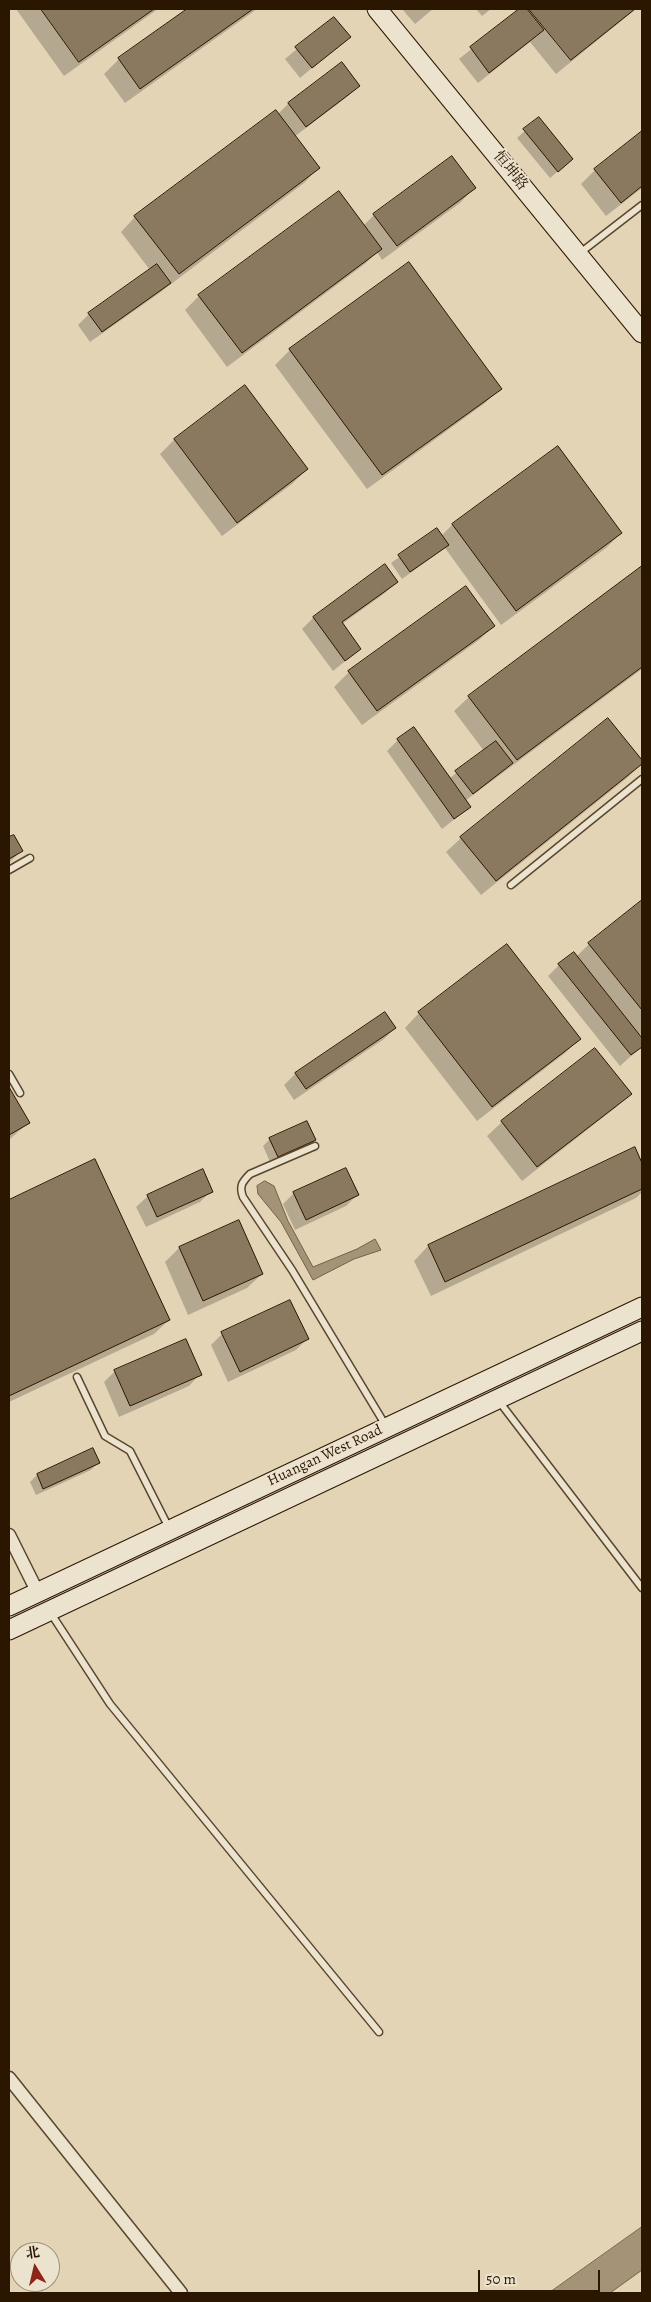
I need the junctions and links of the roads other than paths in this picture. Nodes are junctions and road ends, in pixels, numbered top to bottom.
1 (377, 9) edge
2 (642, 205) edge
3 (578, 255) junction
4 (642, 333) edge
5 (642, 779) edge
6 (30, 858) dead end
7 (9, 870) edge
8 (511, 885) dead end
9 (9, 1074) edge
10 (20, 1093) dead end
11 (315, 1146) dead end
12 (642, 1307) edge
13 (642, 1331) edge
14 (77, 1377) dead end
15 (498, 1400) junction
16 (387, 1427) junction
17 (170, 1530) junction
18 (9, 1534) edge
19 (642, 1588) edge
20 (38, 1592) junction
21 (9, 1606) edge
22 (50, 1611) junction
23 (9, 1630) edge
24 (379, 2032) dead end
25 (9, 2078) edge
26 (181, 2293) edge

1 - 3 street, 恒坤路
2 - 3 lane
3 - 4 street, 恒坤路
5 - 8 lane
6 - 7 lane
9 - 10 lane
11 - 16 lane
12 - 16 street, Huangan West Road
13 - 15 street, Huangan West Road
14 - 17 lane
15 - 19 lane
15 - 22 street, Huangan West Road
16 - 17 street, Huangan West Road
17 - 20 street, Huangan West Road
18 - 20 street
20 - 21 street, Huangan West Road
22 - 23 street, Huangan West Road
22 - 24 lane
25 - 26 street

